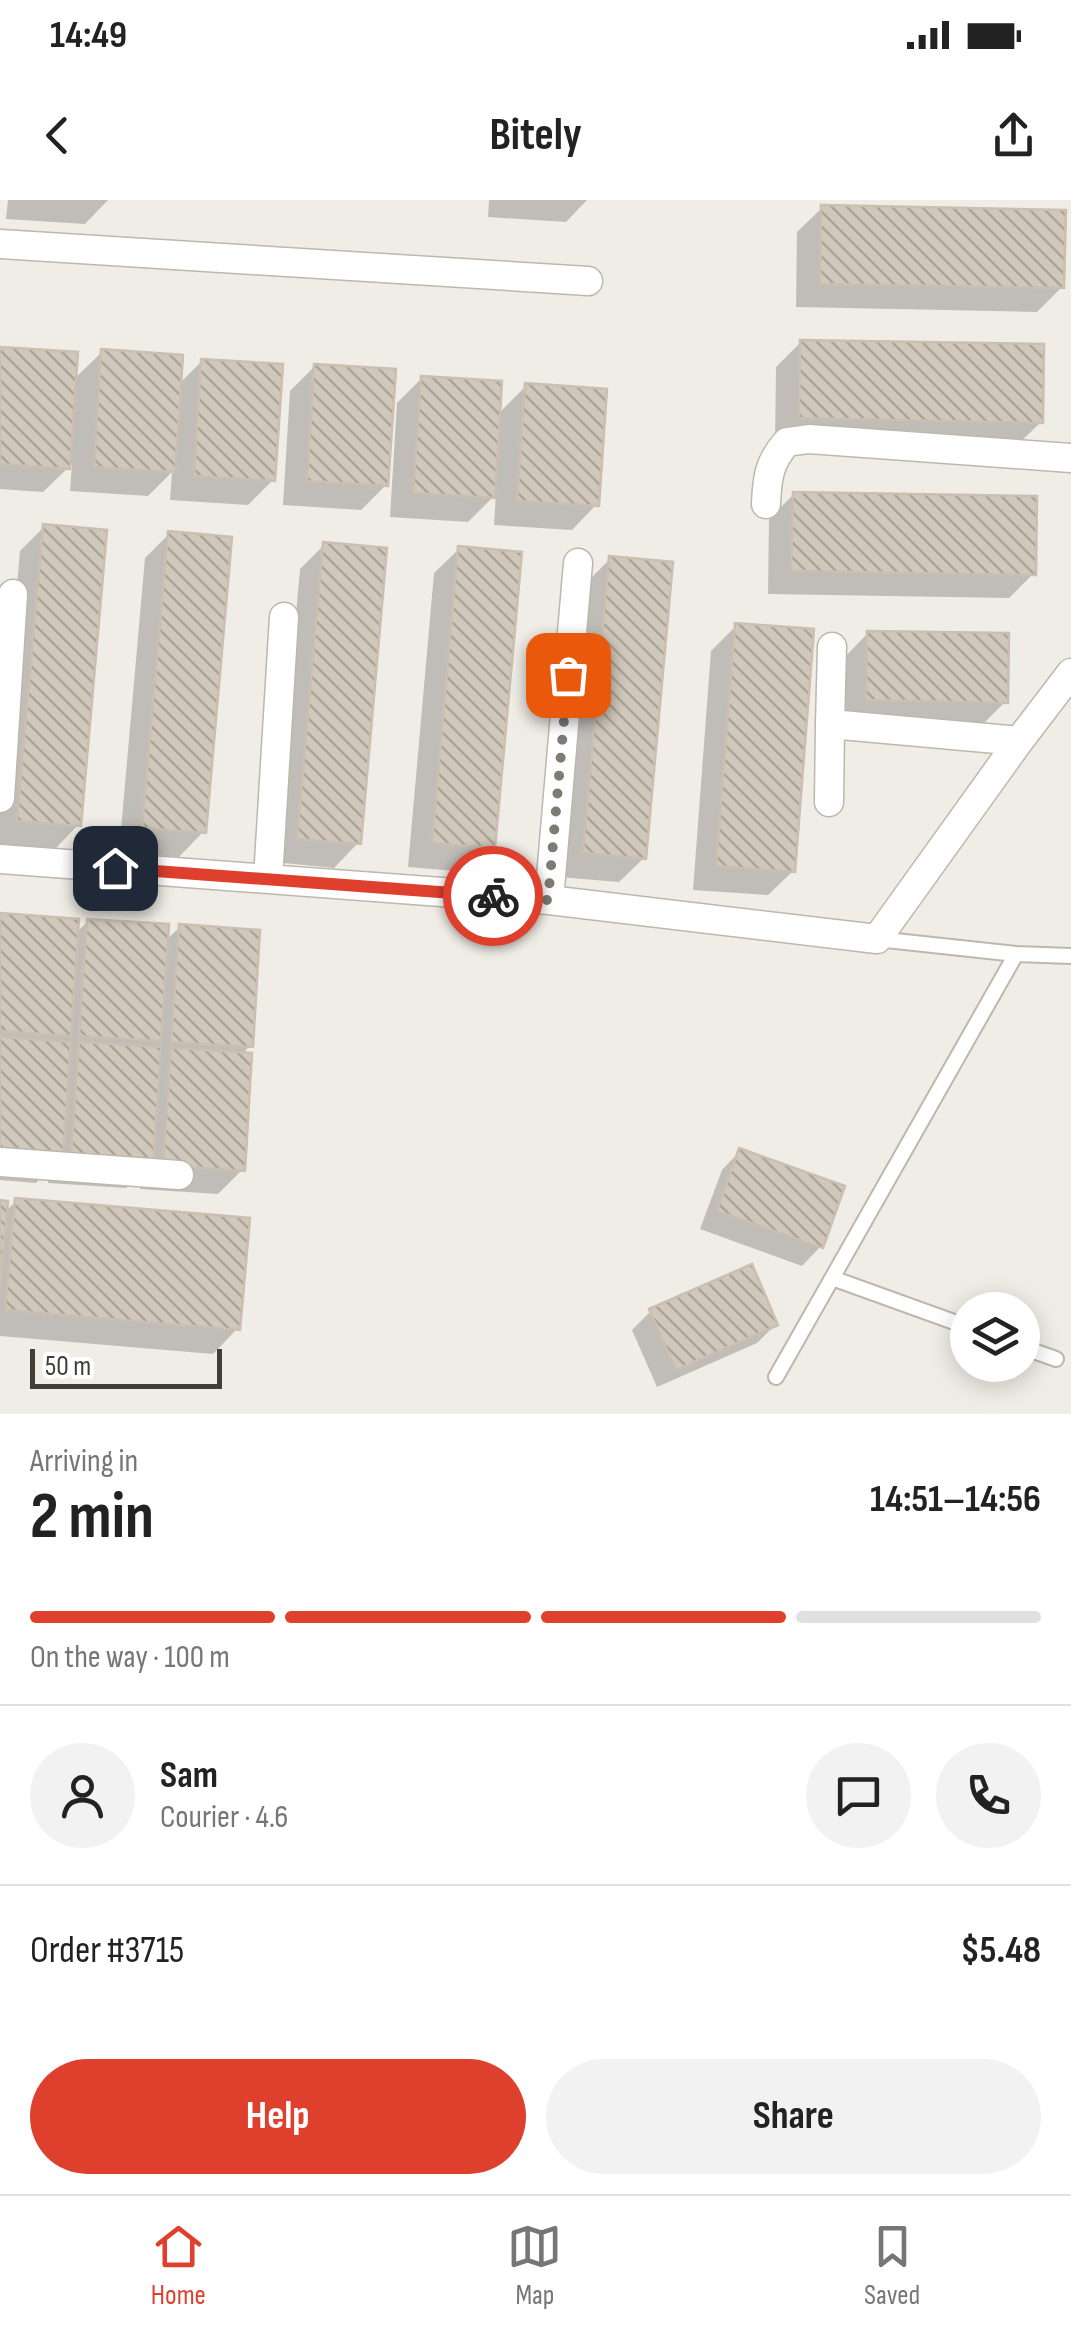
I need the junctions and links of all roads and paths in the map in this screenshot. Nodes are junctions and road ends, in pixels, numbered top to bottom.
1 (0, 244) edge
2 (588, 281) dead end
3 (1071, 458) edge
4 (766, 504) dead end
5 (578, 563) dead end
6 (12, 594) dead end
7 (284, 618) dead end
8 (832, 647) dead end
9 (1071, 673) edge
10 (830, 724) junction
11 (1019, 741) junction
12 (0, 798) edge
13 (829, 802) dead end
14 (0, 859) edge
15 (268, 879) junction
16 (548, 900) junction
17 (877, 939) junction
18 (1016, 954) junction
19 (1071, 956) edge
20 (0, 1162) edge
21 (179, 1175) dead end
22 (832, 1278) junction
23 (950, 1321) edge
24 (1040, 1353) edge
25 (1056, 1359) dead end
26 (776, 1377) dead end

1 - 2 street
3 - 4 street
5 - 16 street
6 - 12 street
7 - 15 street
8 - 10 street
9 - 11 street
10 - 11 street
10 - 13 street
11 - 17 street
14 - 15 street
15 - 16 street
16 - 17 street
17 - 18 lane
18 - 19 lane
18 - 22 lane
20 - 21 street
22 - 23 lane
22 - 26 lane
24 - 25 lane

